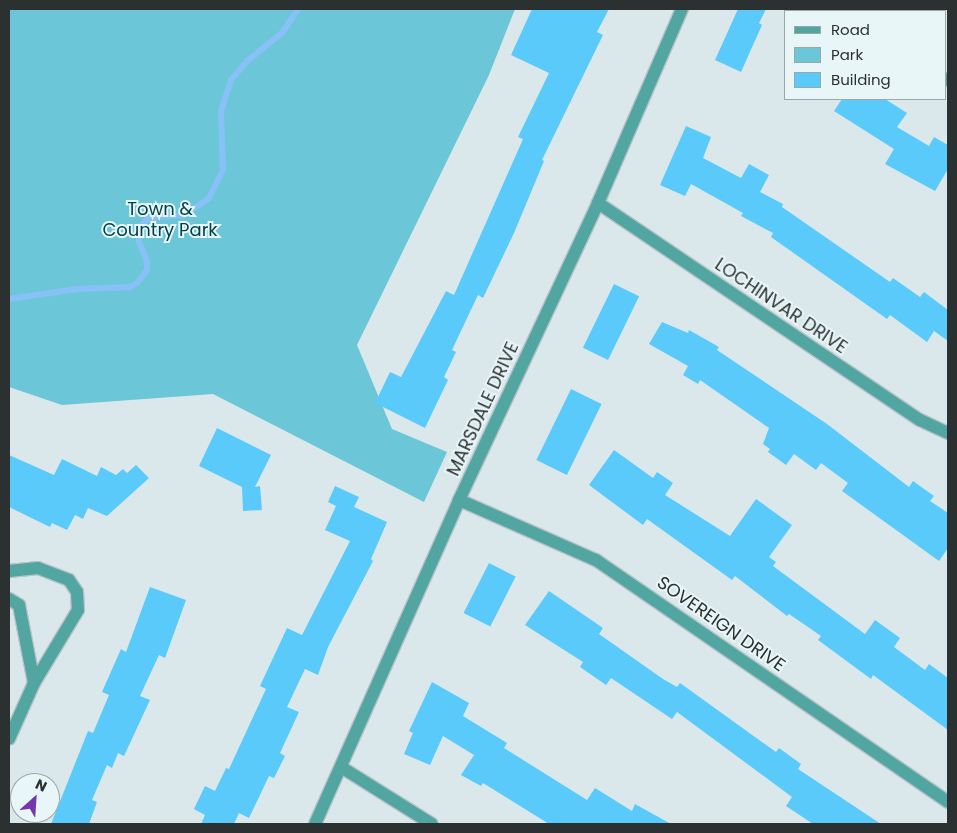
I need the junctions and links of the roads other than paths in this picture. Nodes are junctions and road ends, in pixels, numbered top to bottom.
1 (682, 9) edge
2 (598, 203) junction
3 (948, 433) edge
4 (459, 500) junction
5 (9, 571) edge
6 (9, 599) edge
7 (34, 682) junction
8 (9, 739) edge
9 (341, 767) junction
10 (948, 802) edge
11 (315, 824) edge
12 (432, 824) edge

1 - 2 street, MARSDALE DRIVE
2 - 3 street, LOCHINVAR DRIVE
2 - 4 street, MARSDALE DRIVE
4 - 9 street, MARSDALE DRIVE
4 - 10 street, SOVEREIGN DRIVE
5 - 7 street
6 - 7 street
7 - 8 street
9 - 11 street, MARSDALE DRIVE
9 - 12 street

